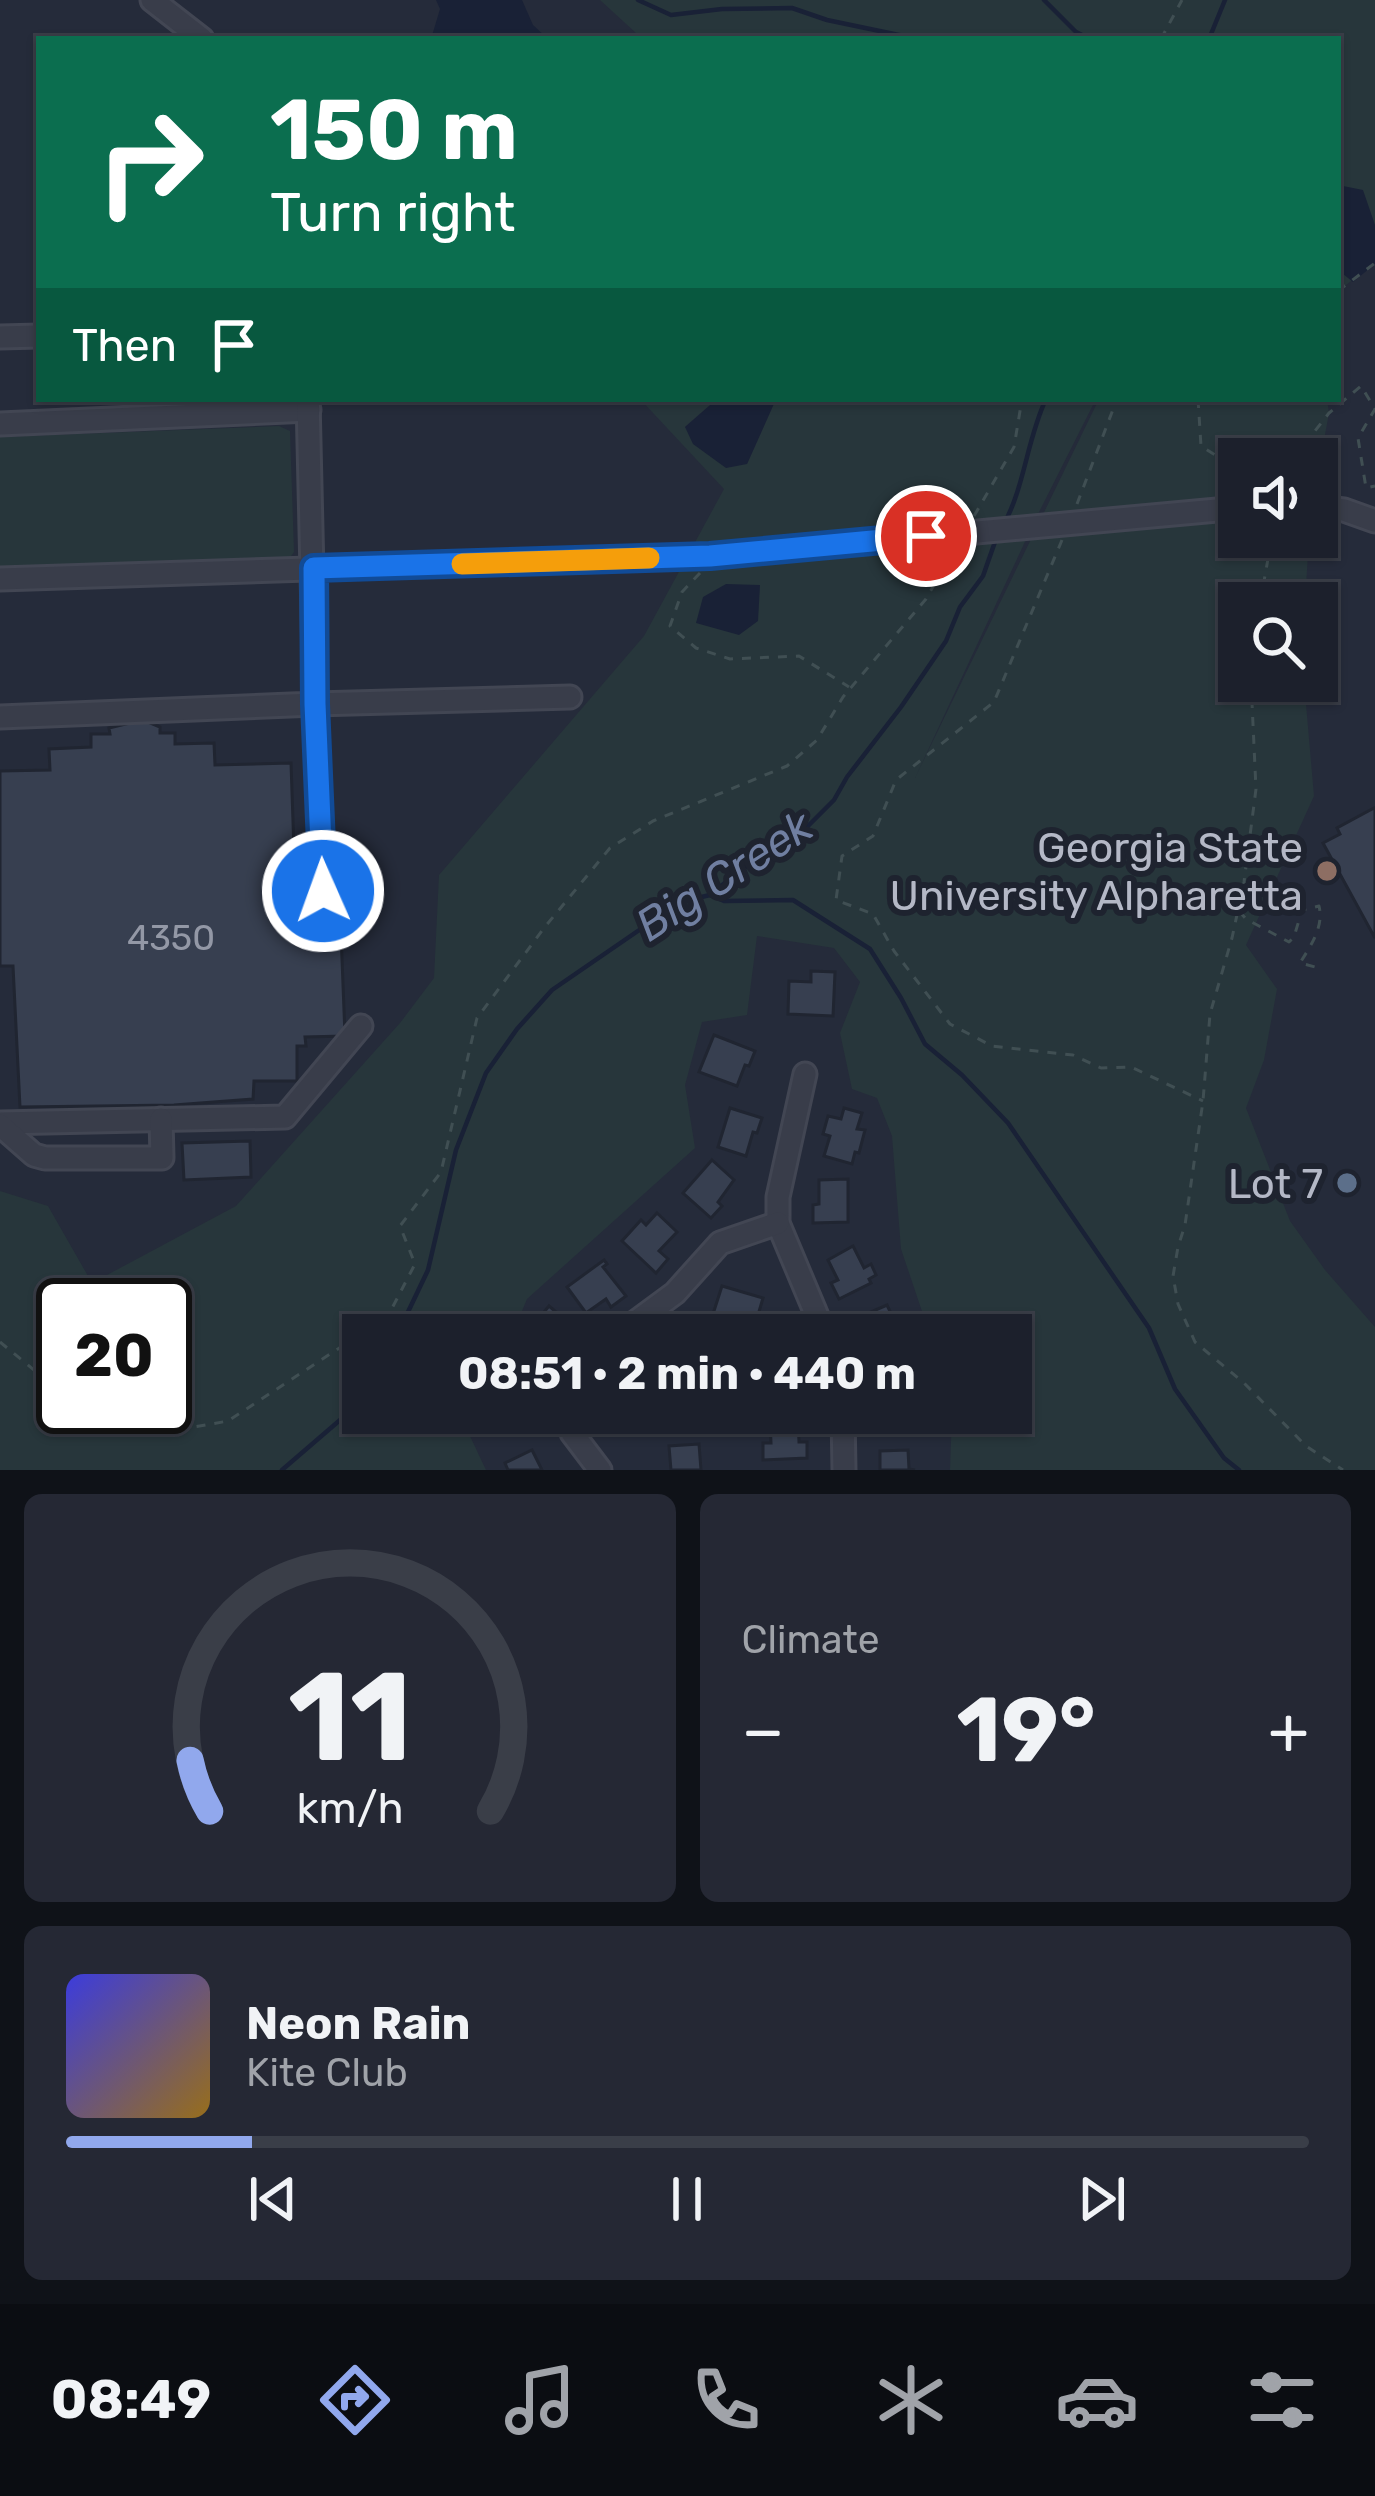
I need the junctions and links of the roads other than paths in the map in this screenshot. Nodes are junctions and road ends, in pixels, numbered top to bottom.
1 (152, 0) edge
2 (198, 36) edge
3 (36, 336) edge
4 (0, 338) edge
5 (309, 405) edge
6 (0, 424) edge
7 (1338, 509) edge
8 (1218, 510) edge
9 (1375, 521) edge
10 (314, 568) junction
11 (0, 579) edge
12 (570, 697) dead end
13 (315, 704) junction
14 (0, 717) edge
15 (323, 891) dead end
16 (361, 1026) dead end
17 (806, 1074) dead end
18 (161, 1120) junction
19 (0, 1124) edge
20 (778, 1223) junction
21 (646, 1314) edge
22 (816, 1314) edge
23 (573, 1434) edge
24 (843, 1434) edge
25 (600, 1470) edge
26 (844, 1470) edge

1 - 2 street
3 - 4 street
5 - 6 street
5 - 10 street
7 - 9 street
8 - 10 street, bridge
10 - 11 street
10 - 13 street
12 - 13 street
13 - 14 street
13 - 15 street
16 - 18 street
17 - 20 street
18 - 19 street
18 - 19 street
20 - 21 street
20 - 22 street
23 - 25 street
24 - 26 street

